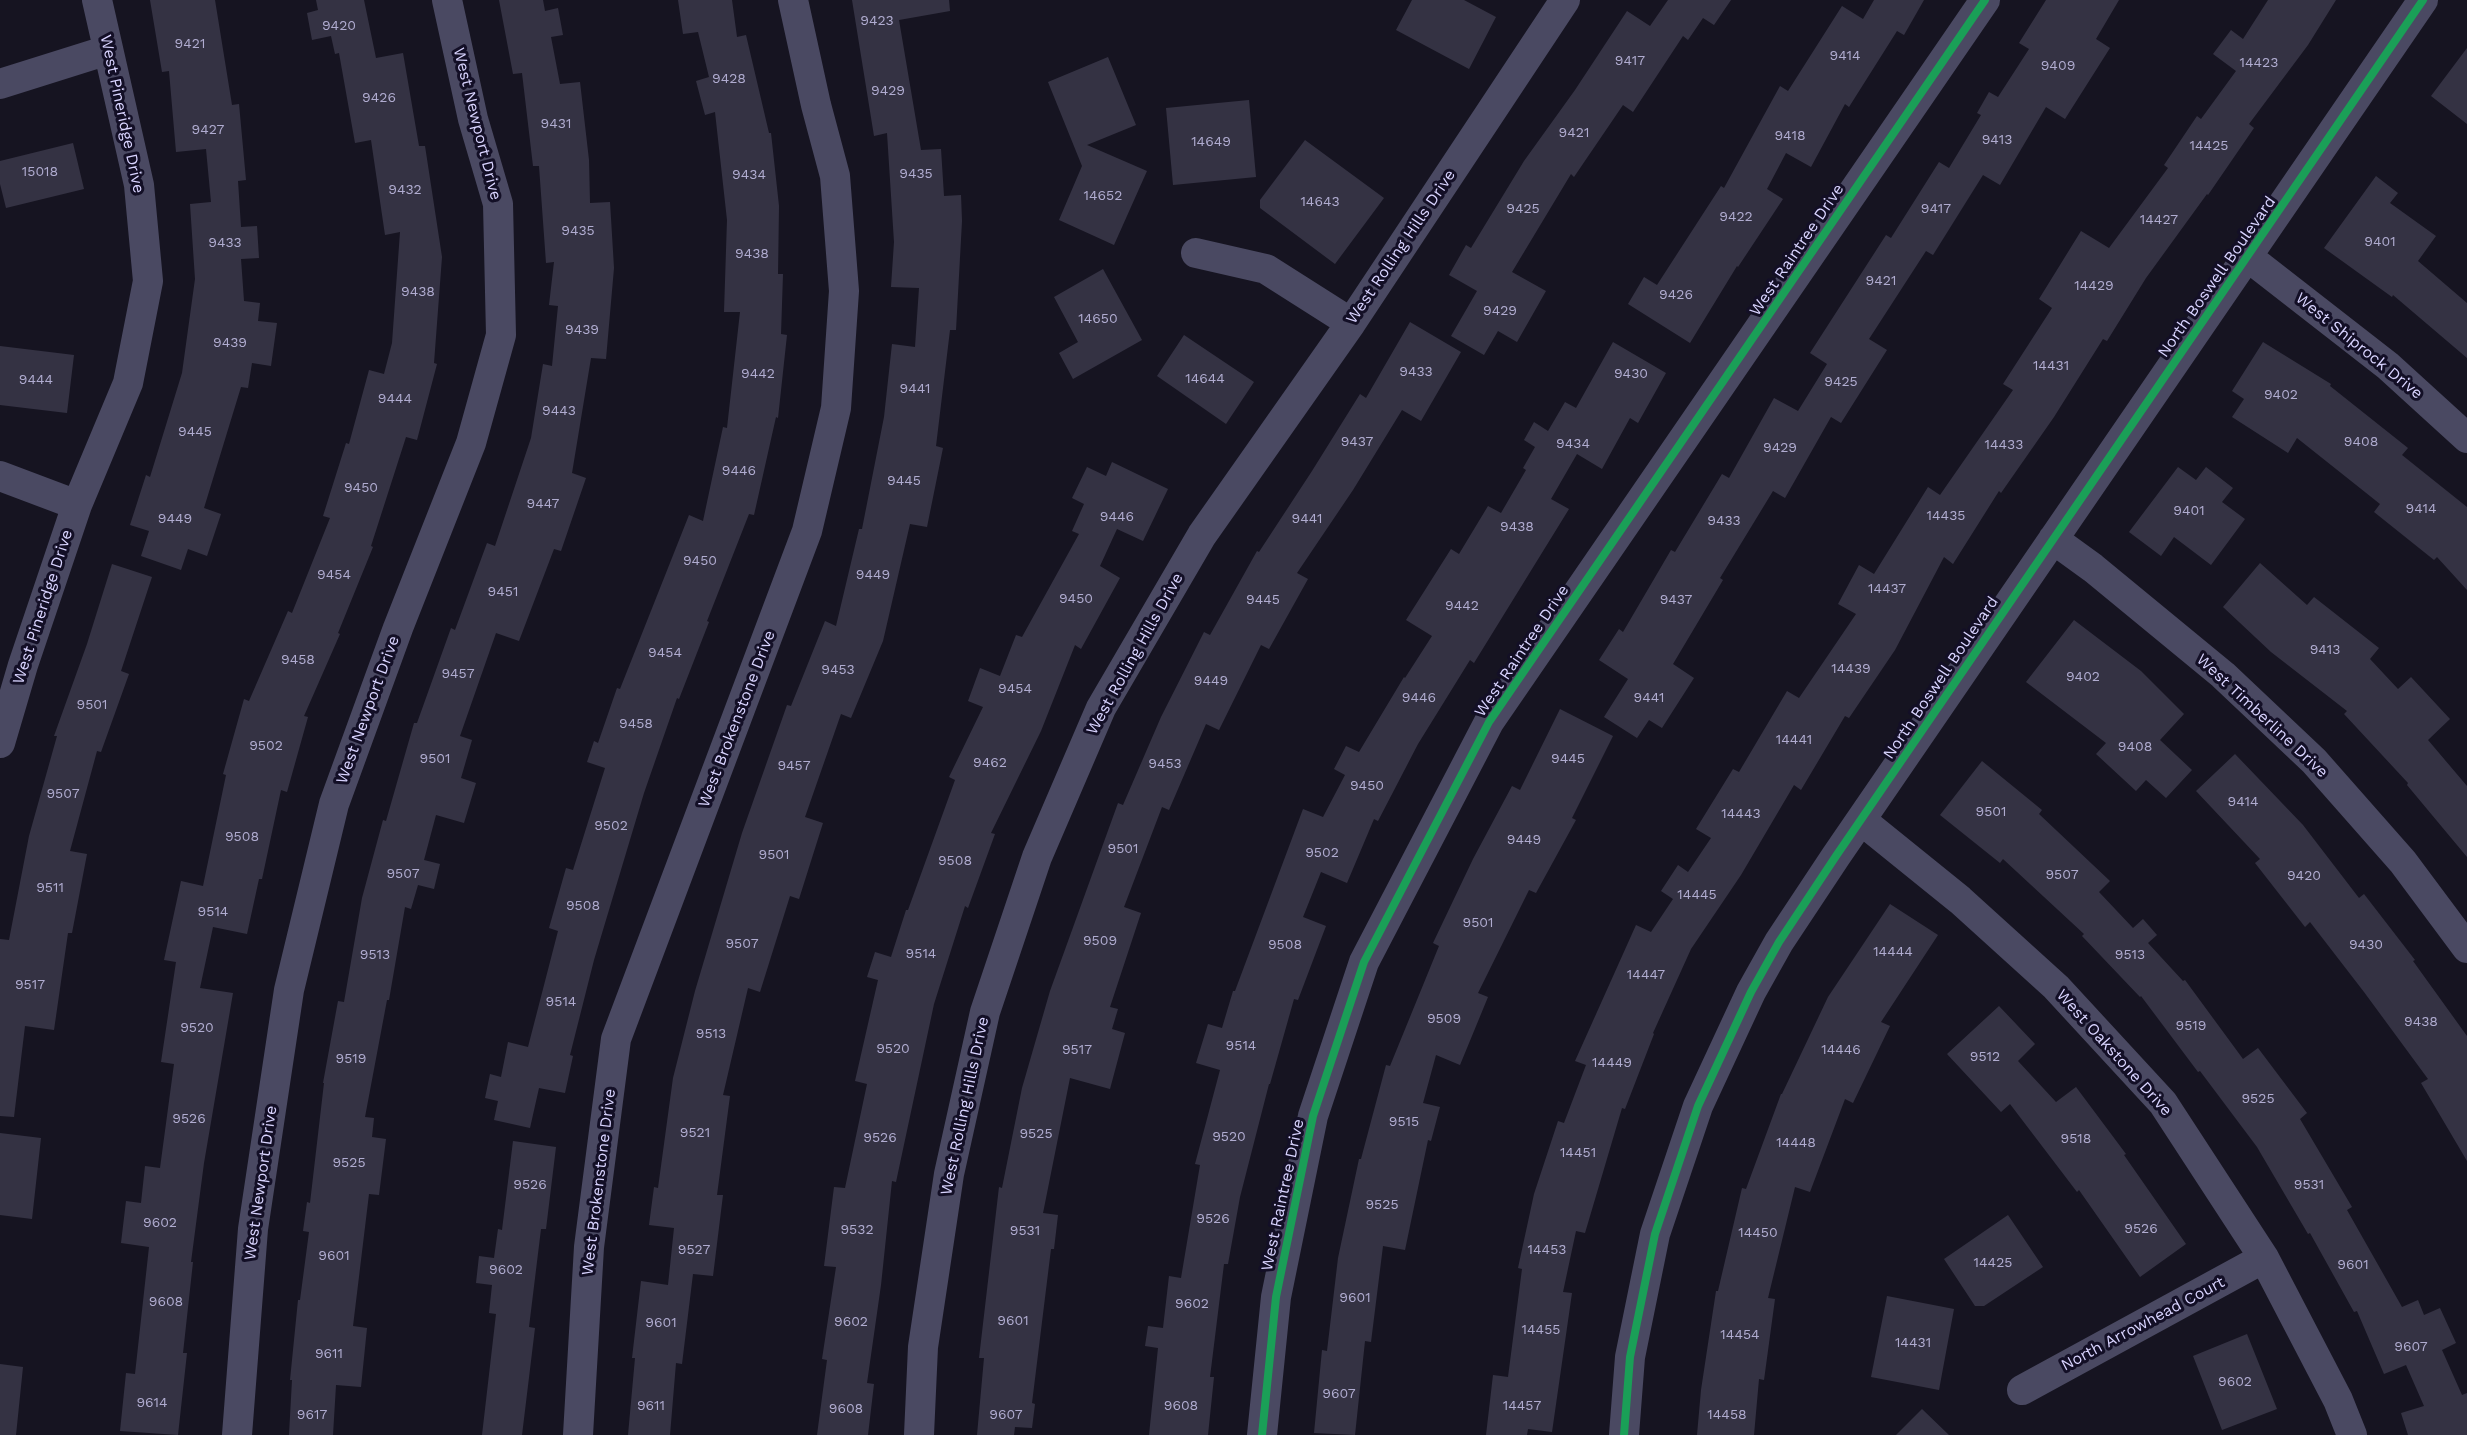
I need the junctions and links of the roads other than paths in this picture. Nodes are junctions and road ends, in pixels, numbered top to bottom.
1 (97, 0) edge
2 (447, 0) edge
3 (792, 0) edge
4 (1565, 0) edge
5 (1985, 0) edge
6 (2423, 0) edge
7 (108, 50) junction
8 (0, 84) edge
9 (1196, 253) dead end
10 (2248, 257) junction
11 (1351, 323) junction
12 (2467, 438) edge
13 (0, 476) edge
14 (77, 505) junction
15 (2053, 539) junction
16 (0, 743) edge
17 (1861, 820) junction
18 (2467, 948) edge
19 (2264, 1258) junction
20 (2022, 1390) dead end
21 (237, 1435) edge
22 (578, 1435) edge
23 (919, 1435) edge
24 (1262, 1435) edge
25 (1624, 1435) edge
26 (2352, 1435) edge

1 - 7 street, West Pineridge Drive
2 - 21 street, West Newport Drive
3 - 22 street, West Brokenstone Drive
4 - 11 street, West Rolling Hills Drive
5 - 24 street, West Raintree Drive
6 - 10 street, North Boswell Boulevard
7 - 8 street
7 - 14 street, West Pineridge Drive
9 - 11 street
10 - 12 street, West Shiprock Drive
10 - 15 street, North Boswell Boulevard
11 - 23 street, West Rolling Hills Drive
13 - 14 street
14 - 16 street, West Pineridge Drive
15 - 17 street, North Boswell Boulevard
15 - 18 street, West Timberline Drive
17 - 19 street, West Oakstone Drive
17 - 25 street, North Boswell Boulevard
19 - 20 street, North Arrowhead Court
19 - 26 street, West Oakstone Drive

